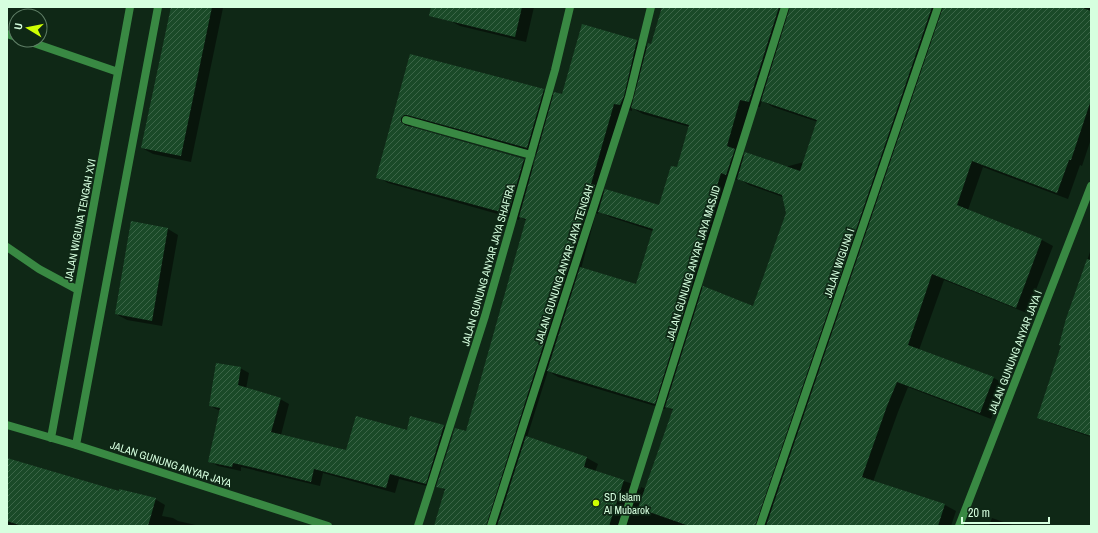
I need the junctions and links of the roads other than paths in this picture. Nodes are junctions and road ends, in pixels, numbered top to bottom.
1 (130, 7) edge
2 (158, 7) edge
3 (570, 7) edge
4 (651, 7) edge
5 (785, 7) edge
6 (938, 7) edge
7 (48, 48) edge
8 (118, 72) junction
9 (406, 120) dead end
10 (531, 156) junction
11 (1091, 186) edge
12 (7, 248) edge
13 (78, 290) junction
14 (7, 425) edge
15 (51, 438) junction
16 (76, 446) junction
17 (328, 526) edge
18 (418, 526) edge
19 (492, 526) edge
20 (622, 526) edge
21 (760, 526) edge
22 (959, 526) edge

1 - 8 street, JALAN WIGUNA TENGAH XVI
2 - 16 street
3 - 10 street, JALAN GUNUNG ANYAR JAYA SHAFIRA
4 - 19 street, JALAN GUNUNG ANYAR JAYA TENGAH
5 - 20 street, JALAN GUNUNG ANYAR JAYA MASJID
6 - 21 street, JALAN WIGUNA I
7 - 8 street
8 - 13 street, JALAN WIGUNA TENGAH XVI
9 - 10 street
10 - 18 street, JALAN GUNUNG ANYAR JAYA SHAFIRA
11 - 22 street, JALAN GUNUNG ANYAR JAYA I
12 - 13 street
13 - 15 street, JALAN WIGUNA TENGAH XVI
14 - 15 street, JALAN GUNUNG ANYAR JAYA
15 - 16 street, JALAN GUNUNG ANYAR JAYA
16 - 17 street, JALAN GUNUNG ANYAR JAYA

